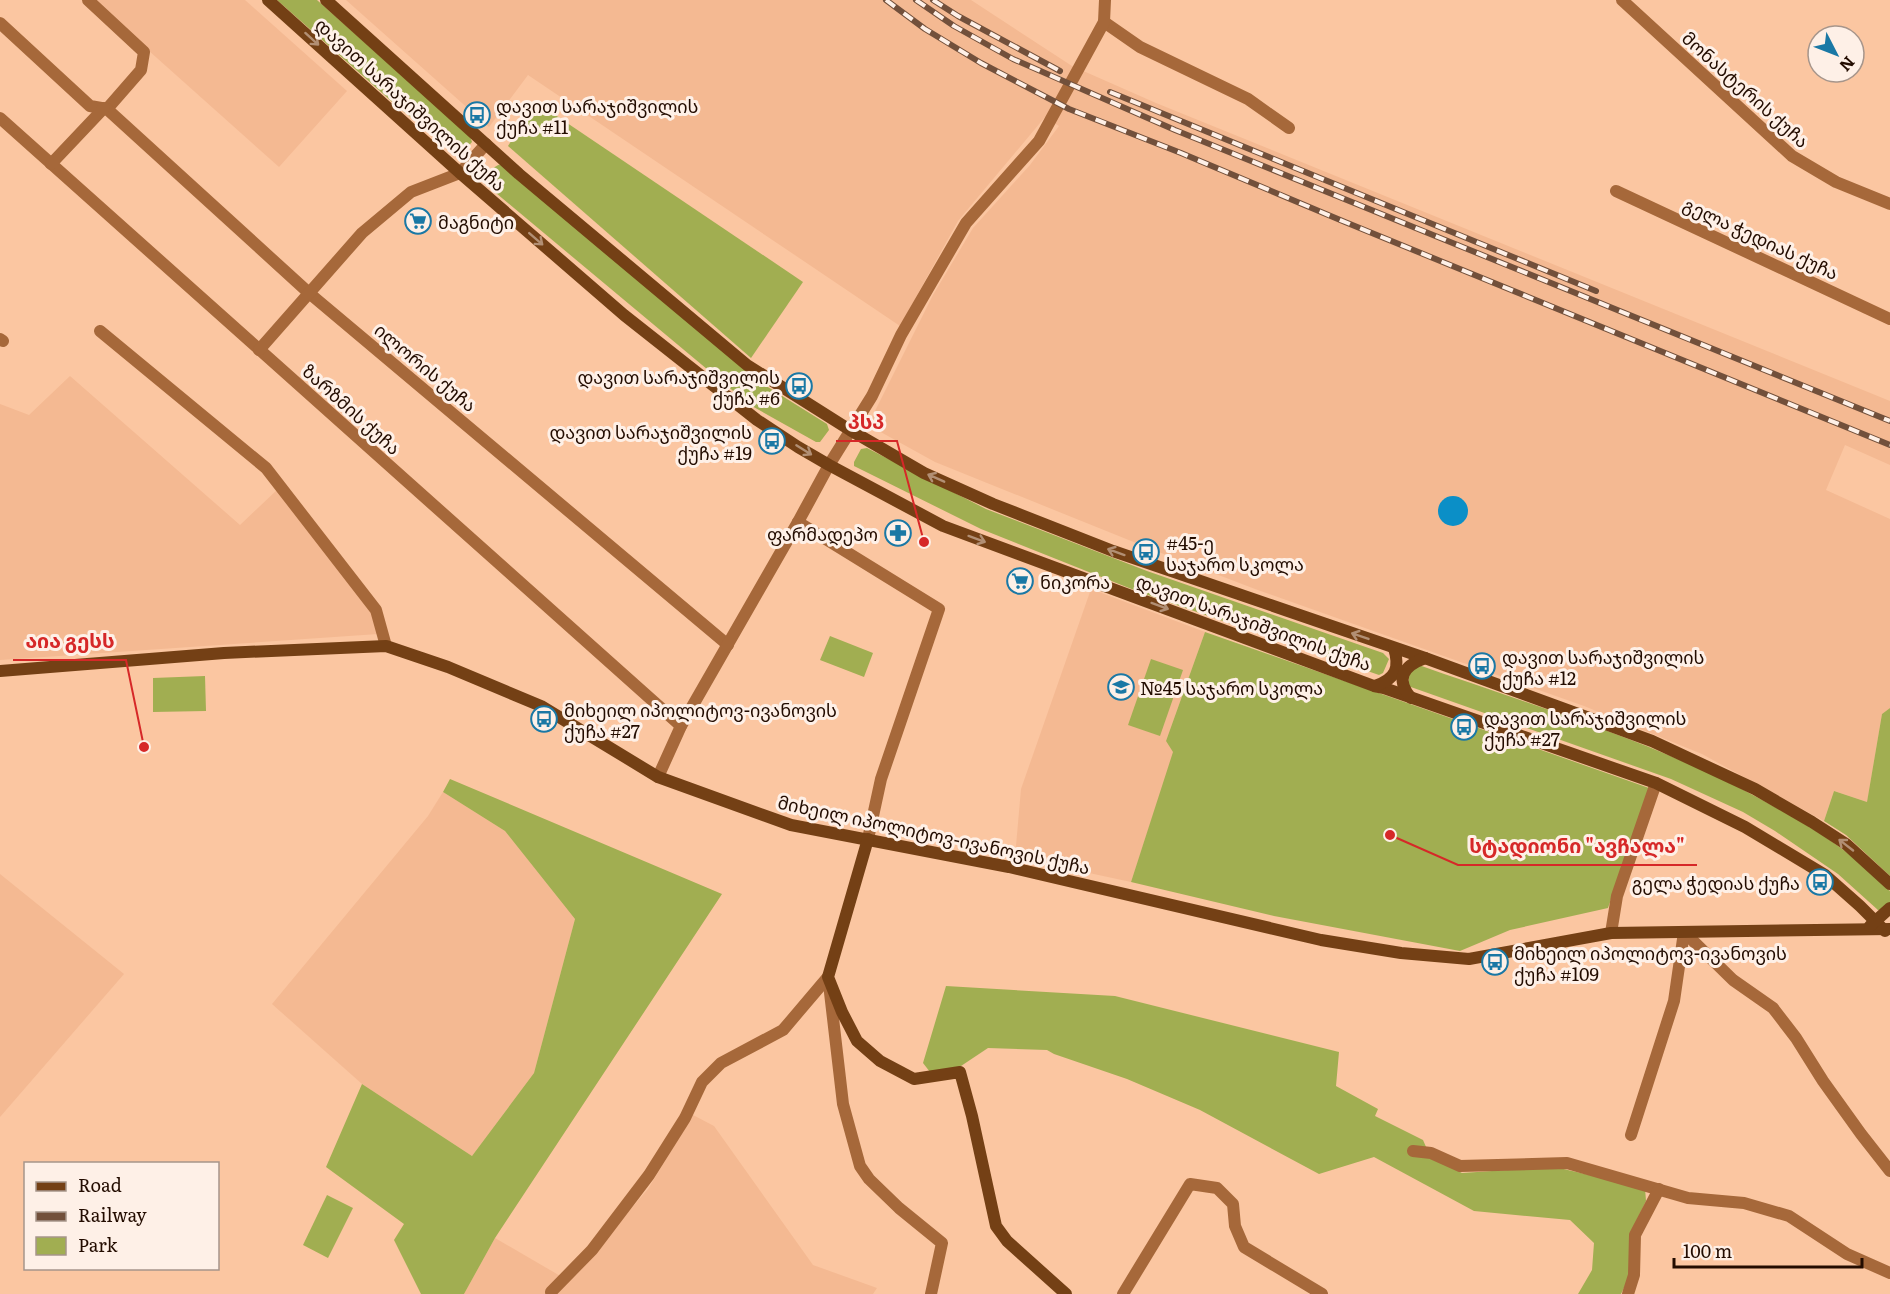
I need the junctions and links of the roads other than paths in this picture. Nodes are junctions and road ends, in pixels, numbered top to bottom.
1 (88, 0) edge
2 (268, 0) edge
3 (326, 0) edge
4 (1105, 0) edge
5 (1622, 0) edge
6 (1104, 22) junction
7 (0, 23) edge
8 (105, 108) junction
9 (0, 118) edge
10 (1289, 128) dead end
11 (486, 144) junction
12 (51, 164) junction
13 (460, 173) junction
14 (1616, 191) dead end
15 (1890, 204) edge
16 (309, 293) junction
17 (1890, 319) edge
18 (100, 331) dead end
19 (259, 350) junction
20 (849, 430) junction
21 (829, 465) junction
22 (798, 522) junction
23 (729, 645) junction
24 (386, 646) junction
25 (1394, 648) junction
26 (1425, 658) junction
27 (0, 671) edge
28 (1374, 686) junction
29 (1411, 698) junction
30 (681, 726) junction
31 (658, 777) junction
32 (1656, 783) junction
33 (868, 839) junction
34 (1890, 884) edge
35 (1890, 908) edge
36 (1881, 929) edge
37 (1684, 932) junction
38 (1611, 933) junction
39 (828, 977) junction
40 (1631, 1135) dead end
41 (1413, 1151) dead end
42 (1890, 1171) edge
43 (1659, 1189) junction
44 (1890, 1273) edge
45 (551, 1292) dead end
46 (931, 1294) edge
47 (1066, 1294) edge
48 (1123, 1294) edge
49 (1322, 1294) edge
50 (1628, 1294) edge

1 - 8 street
2 -> 13 main road, დავით სარაჯიშვილის ქუჩა
3 - 11 main road, დავით სარაჯიშვილის ქუჩა
4 - 6 street
5 - 15 street, მონასტერის ქუჩა
6 - 10 street
6 - 20 street
7 - 8 street, ილორის ქუჩა
8 - 12 street
8 - 16 street, ილორის ქუჩა
9 - 12 street, ზარზმის ქუჩა
11 - 13 street
11 - 20 main road, დავით სარაჯიშვილის ქუჩა
12 - 19 street, ზარზმის ქუჩა
13 - 16 street
13 -> 21 main road, დავით სარაჯიშვილის ქუჩა
14 - 17 street, გელა ჭედიას ქუჩა
16 - 19 street
16 - 23 street, ილორის ქუჩა
18 - 24 street
19 - 30 street, ზარზმის ქუჩა
20 - 21 street
25 -> 20 main road, დავით სარაჯიშვილის ქუჩა
21 - 22 street
21 -> 28 main road, დავით სარაჯიშვილის ქუჩა
22 - 23 street
22 - 33 street
23 - 30 street
24 - 27 main road, მიხეილ იპოლიტოვ-ივანოვის ქუჩა
24 - 31 main road, მიხეილ იპოლიტოვ-ივანოვის ქუჩა
25 - 26 main road, დავით სარაჯიშვილის ქუჩა
25 - 28 main road
26 - 29 main road
34 -> 26 main road, დავით სარაჯიშვილის ქუჩა
28 - 29 main road, დავით სარაჯიშვილის ქუჩა
29 - 32 main road, დავით სარაჯიშვილის ქუჩა
30 - 31 street
31 - 33 main road, მიხეილ იპოლიტოვ-ივანოვის ქუჩა
32 - 36 main road, დავით სარაჯიშვილის ქუჩა
32 - 38 street
33 - 38 main road, მიხეილ იპოლიტოვ-ივანოვის ქუჩა
33 - 39 main road
35 - 36 main road
36 - 37 main road, მიხეილ იპოლიტოვ-ივანოვის ქუჩა
37 - 38 main road, მიხეილ იპოლიტოვ-ივანოვის ქუჩა
37 - 40 street
37 - 42 street
39 - 45 street
39 - 46 street
39 - 47 main road
41 - 43 street
43 - 44 street
43 - 50 street
48 - 49 street

